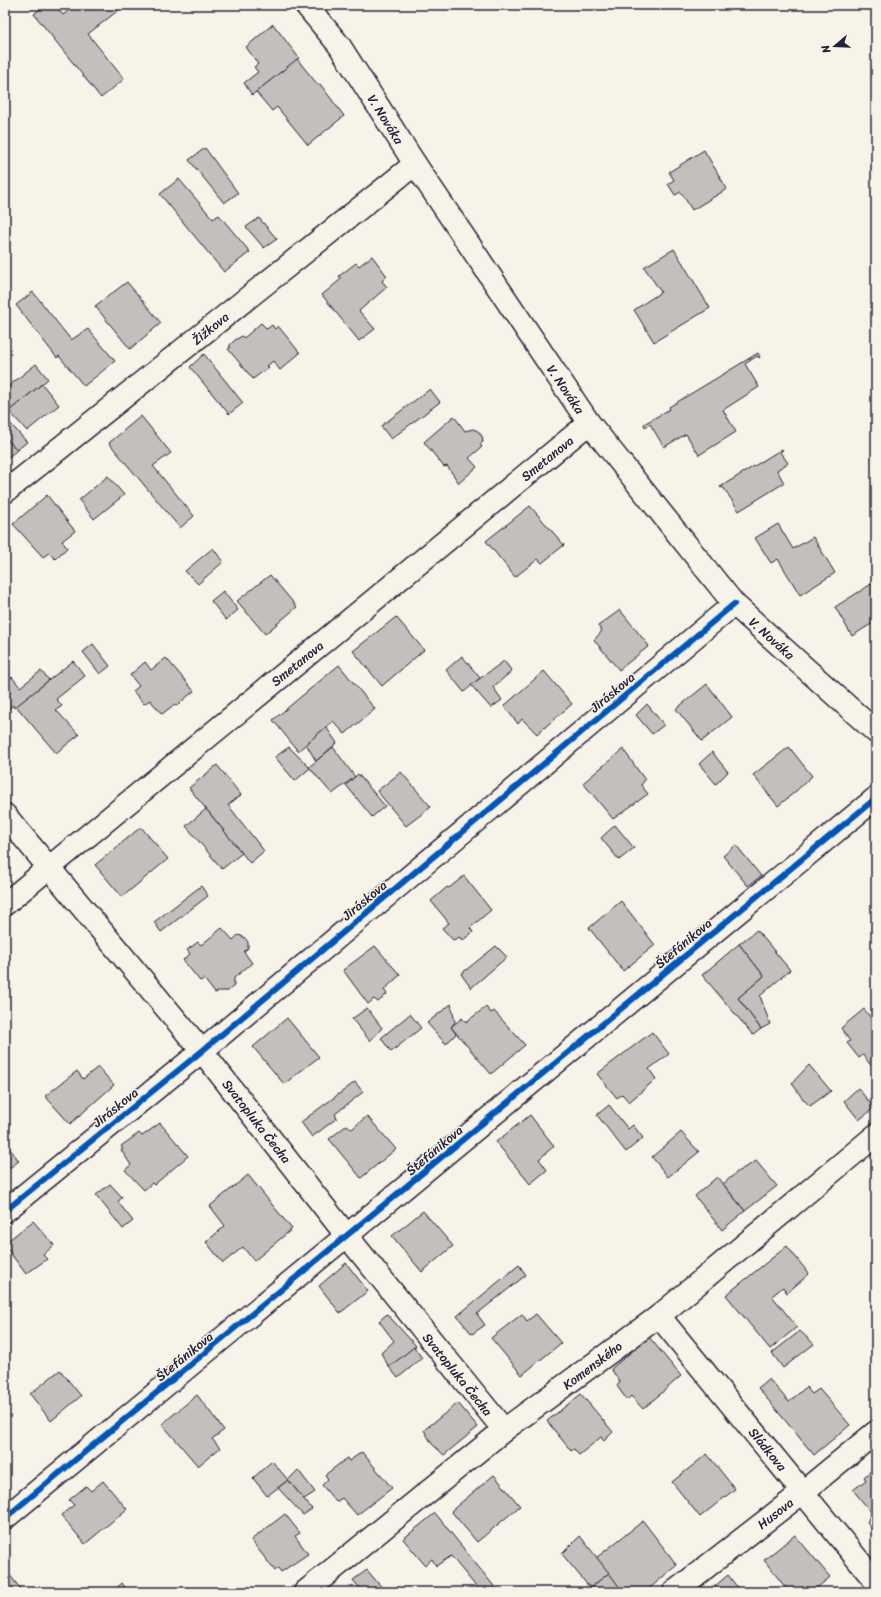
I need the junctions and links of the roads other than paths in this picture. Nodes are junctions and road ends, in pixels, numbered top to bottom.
1 (306, 5) edge
2 (415, 164) junction
3 (589, 423) junction
4 (5, 492) edge
5 (734, 604) junction
6 (876, 732) edge
7 (876, 798) edge
8 (5, 815) edge
9 (49, 868) junction
10 (5, 904) edge
11 (202, 1051) junction
12 (876, 1135) edge
13 (5, 1211) edge
14 (347, 1236) junction
15 (659, 1316) junction
16 (504, 1430) junction
17 (876, 1432) edge
18 (803, 1492) junction
19 (5, 1518) edge
20 (876, 1582) edge
21 (304, 1592) edge
22 (674, 1592) edge

1 - 2 street, V. Nováka
2 - 3 street, V. Nováka
2 - 4 street, Žižkova
3 - 5 street, V. Nováka
3 - 9 street, Smetanova
5 - 6 street, V. Nováka
5 - 11 street, Jiráskova
7 - 14 street, Štefánikova
8 - 9 street, Svatopluka Čecha
9 - 10 street, Smetanova
9 - 11 street, Svatopluka Čecha
11 - 13 street, Jiráskova
11 - 14 street, Svatopluka Čecha
12 - 15 street, Komenského
14 - 16 street, Svatopluka Čecha
14 - 19 street, Štefánikova
15 - 16 street, Komenského
15 - 18 street, Sládkova
16 - 21 street, Komenského
17 - 18 street, Husova
18 - 20 street, Sládkova
18 - 22 street, Husova

